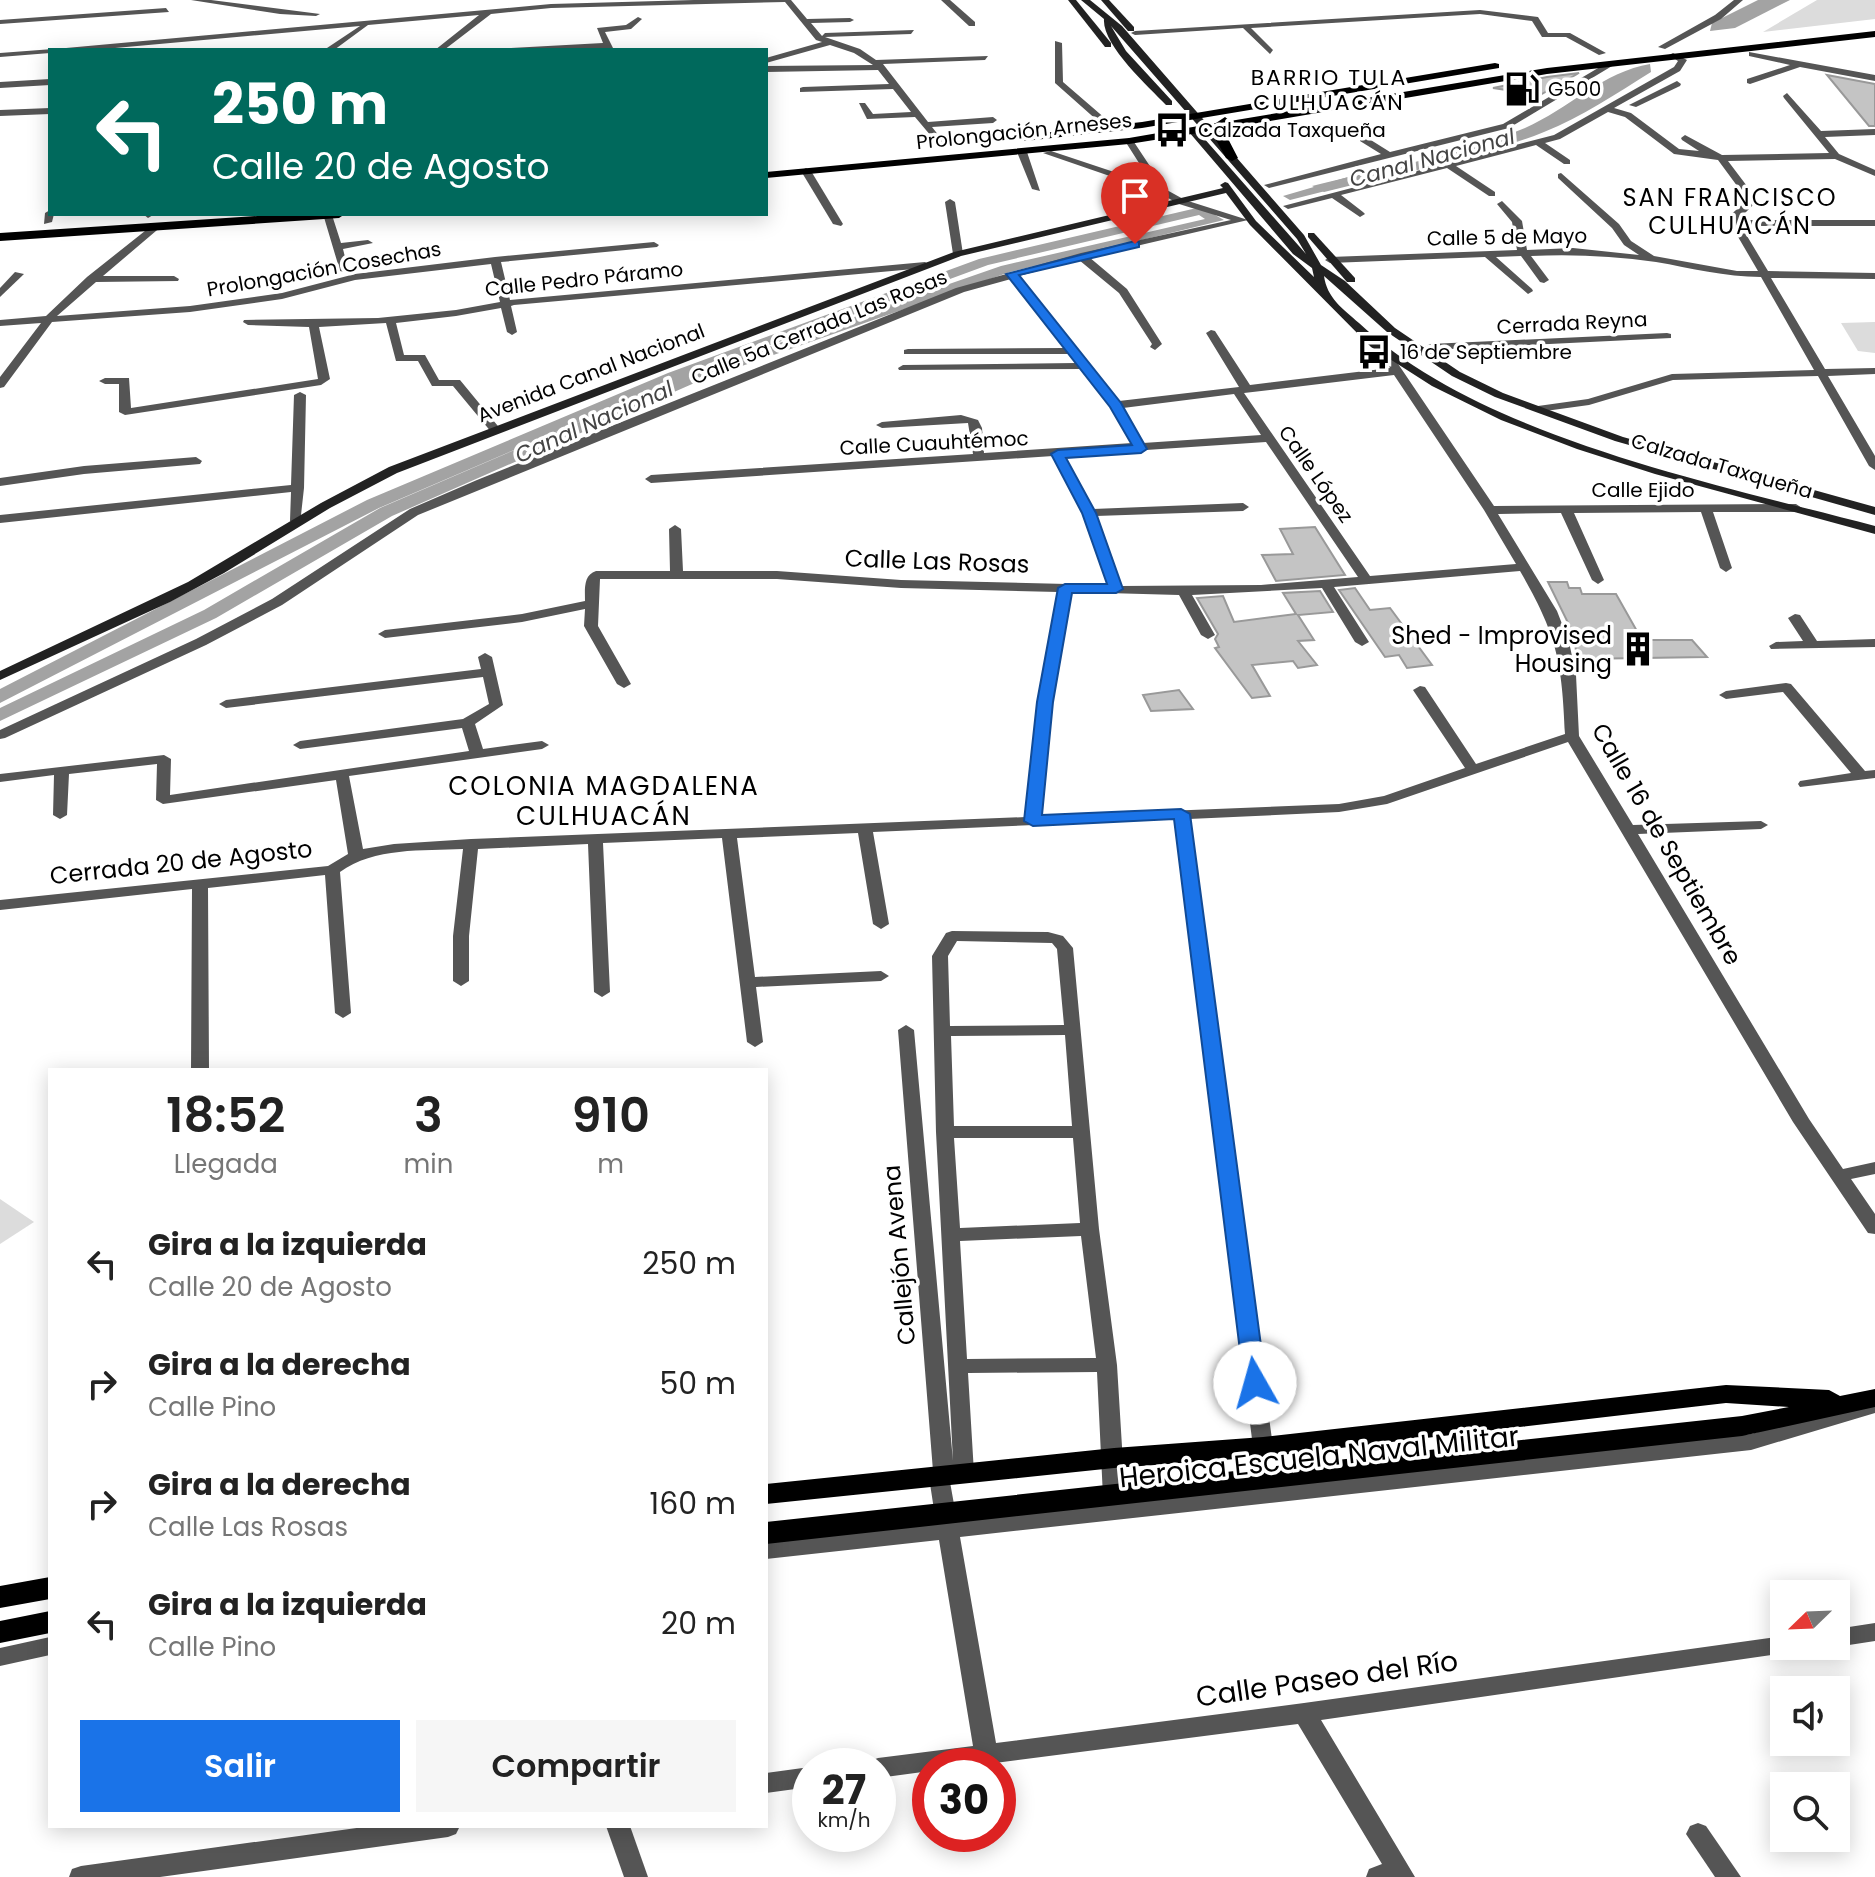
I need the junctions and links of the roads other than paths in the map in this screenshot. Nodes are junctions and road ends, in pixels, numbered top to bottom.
1 (167, 0) edge
2 (195, 0) edge
3 (786, 0) edge
4 (945, 0) edge
5 (1072, 0) edge
6 (1085, 0) edge
7 (1103, 0) edge
8 (1739, 0) edge
9 (551, 3) edge
10 (166, 10) junction
11 (488, 12) junction
12 (316, 14) dead end
13 (638, 19) dead end
14 (850, 20) dead end
15 (804, 21) junction
16 (906, 21) dead end
17 (0, 22) edge
18 (1875, 23) edge
19 (972, 24) dead end
20 (366, 25) junction
21 (1245, 26) junction
22 (911, 32) junction
23 (1135, 33) junction
24 (1875, 34) edge
25 (817, 36) junction
26 (830, 42) junction
27 (918, 42) dead end
28 (1058, 43) dead end
29 (164, 46) edge
30 (610, 47) edge
31 (115, 48) edge
32 (331, 48) edge
33 (442, 48) edge
34 (581, 48) edge
35 (48, 51) edge
36 (1270, 52) dead end
37 (1602, 53) junction
38 (1752, 54) dead end
39 (0, 55) edge
40 (1671, 55) junction
41 (985, 58) dead end
42 (768, 60) edge
43 (1523, 62) junction
44 (1613, 63) junction
45 (878, 64) junction
46 (1798, 65) junction
47 (768, 69) edge
48 (1875, 78) edge
49 (1750, 81) dead end
50 (48, 82) edge
51 (1677, 84) dead end
52 (0, 85) edge
53 (896, 86) junction
54 (803, 90) dead end
55 (1787, 96) dead end
56 (1192, 98) junction
57 (1154, 102) junction
58 (862, 105) dead end
59 (1607, 109) junction
60 (48, 111) edge
61 (1621, 111) junction
62 (0, 113) edge
63 (916, 114) junction
64 (1207, 114) junction
65 (993, 120) dead end
66 (1170, 120) junction
67 (924, 125) junction
68 (1218, 127) junction
69 (1111, 128) junction
70 (1875, 132) edge
71 (1184, 133) junction
72 (1821, 134) junction
73 (1685, 138) dead end
74 (1363, 139) dead end
75 (1129, 141) junction
76 (1539, 143) junction
77 (942, 146) junction
78 (1200, 147) junction
79 (1022, 152) junction
80 (1048, 153) dead end
81 (1234, 154) junction
82 (1390, 156) junction
83 (1836, 156) junction
84 (1716, 157) junction
85 (1567, 162) dead end
86 (780, 163) junction
87 (768, 164) edge
88 (1450, 166) junction
89 (806, 171) junction
90 (1875, 173) edge
91 (768, 175) edge
92 (1561, 176) dead end
93 (1269, 185) junction
94 (1037, 189) dead end
95 (1228, 190) junction
96 (1162, 191) junction
97 (1333, 194) junction
98 (1492, 194) dead end
99 (950, 202) dead end
100 (1182, 202) junction
101 (1502, 204) dead end
102 (1288, 206) junction
103 (1360, 214) dead end
104 (81, 216) edge
105 (293, 216) edge
106 (327, 216) edge
107 (48, 217) edge
108 (159, 220) edge
109 (1248, 222) junction
110 (1737, 223) junction
111 (838, 224) dead end
112 (0, 225) edge
113 (1872, 225) edge
114 (0, 237) edge
115 (368, 243) dead end
116 (654, 245) dead end
117 (336, 247) junction
118 (463, 249) dead end
119 (1522, 251) junction
120 (1486, 253) junction
121 (958, 254) junction
122 (1081, 256) junction
123 (1654, 259) junction
124 (495, 260) junction
125 (1330, 260) junction
126 (469, 263) junction
127 (925, 265) junction
128 (345, 271) dead end
129 (19, 274) dead end
130 (1012, 274) junction
131 (1767, 276) junction
132 (1875, 276) edge
133 (1859, 277) junction
134 (91, 279) junction
135 (174, 279) dead end
136 (1544, 280) dead end
137 (1319, 287) junction
138 (1875, 289) edge
139 (1528, 291) dead end
140 (0, 294) edge
141 (507, 303) junction
142 (48, 320) junction
143 (390, 320) junction
144 (248, 322) dead end
145 (0, 323) edge
146 (314, 326) junction
147 (512, 332) dead end
148 (1211, 333) dead end
149 (1667, 336) dead end
150 (1155, 347) dead end
151 (1430, 347) junction
152 (1382, 348) junction
153 (1074, 351) junction
154 (908, 352) dead end
155 (1085, 366) junction
156 (903, 368) dead end
157 (1396, 371) junction
158 (1875, 371) edge
159 (1822, 372) junction
160 (105, 381) dead end
161 (0, 385) edge
162 (1241, 388) junction
163 (300, 395) dead end
164 (1517, 400) junction
165 (1116, 405) junction
166 (1538, 409) junction
167 (882, 425) dead end
168 (496, 431) junction
169 (1267, 438) junction
170 (1141, 449) junction
171 (1058, 454) junction
172 (979, 458) junction
173 (196, 461) dead end
174 (1875, 466) edge
175 (1728, 469) junction
176 (651, 479) dead end
177 (0, 482) edge
178 (1779, 483) junction
179 (1710, 485) junction
180 (298, 488) junction
181 (1766, 500) junction
182 (1243, 507) dead end
183 (1796, 508) junction
184 (1490, 510) junction
185 (1566, 510) junction
186 (1706, 510) junction
187 (1875, 511) edge
188 (1089, 513) junction
189 (0, 519) edge
190 (296, 521) junction
191 (675, 529) dead end
192 (1875, 530) edge
193 (1523, 567) junction
194 (1726, 568) dead end
195 (677, 574) junction
196 (1366, 580) junction
197 (1598, 580) dead end
198 (1326, 584) junction
199 (1065, 588) junction
200 (1116, 589) junction
201 (1183, 591) junction
202 (592, 604) junction
203 (1795, 618) dead end
204 (385, 634) dead end
205 (1208, 635) dead end
206 (1362, 642) dead end
207 (1875, 643) edge
208 (1812, 644) junction
209 (1776, 646) dead end
210 (0, 676) edge
211 (624, 684) dead end
212 (1420, 690) dead end
213 (1726, 695) dead end
214 (226, 704) dead end
215 (467, 723) junction
216 (0, 735) edge
217 (1572, 736) junction
218 (300, 745) dead end
219 (542, 745) dead end
220 (477, 752) junction
221 (62, 770) junction
222 (1473, 770) junction
223 (342, 775) junction
224 (1868, 775) edge
225 (0, 778) edge
226 (1805, 784) dead end
227 (1181, 814) junction
228 (60, 815) dead end
229 (1033, 821) junction
230 (1761, 825) dead end
231 (865, 829) junction
232 (1629, 830) junction
233 (729, 835) junction
234 (595, 841) junction
235 (471, 844) junction
236 (356, 855) junction
237 (332, 870) junction
238 (200, 884) junction
239 (0, 905) edge
240 (881, 924) dead end
241 (881, 976) dead end
242 (461, 981) dead end
243 (748, 982) junction
244 (602, 992) dead end
245 (343, 1013) dead end
246 (906, 1030) dead end
247 (1074, 1030) junction
248 (944, 1031) junction
249 (755, 1042) dead end
250 (200, 1068) edge
251 (945, 1132) junction
252 (1081, 1132) junction
253 (1875, 1168) edge
254 (1837, 1176) junction
255 (1875, 1228) edge
256 (1090, 1229) junction
257 (952, 1235) junction
258 (1107, 1365) junction
259 (957, 1366) junction
260 (1868, 1401) edge
261 (1263, 1447) junction
262 (1114, 1458) junction
263 (949, 1475) junction
264 (768, 1494) edge
265 (1113, 1497) junction
266 (948, 1522) junction
267 (768, 1533) edge
268 (768, 1550) edge
269 (48, 1588) edge
270 (0, 1597) edge
271 (48, 1622) edge
272 (0, 1632) edge
273 (1875, 1632) edge
274 (1850, 1636) edge
275 (48, 1646) edge
276 (1770, 1647) edge
277 (0, 1657) edge
278 (1304, 1713) junction
279 (985, 1748) edge
280 (1016, 1750) edge
281 (792, 1779) edge
282 (768, 1783) edge
283 (434, 1828) edge
284 (619, 1828) edge
285 (1698, 1834) dead end
286 (1393, 1875) edge
287 (81, 1877) edge
288 (636, 1877) edge
289 (1729, 1877) edge

1 - 10 street
2 - 12 street
3 - 9 street
3 - 15 street
4 - 19 street
5 - 57 main road
6 - 81 main road, Calzada Taxqueña
7 - 23 main road, Calzada Taxqueña
7 - 78 main road, Calzada Taxqueña
8 - 40 street
9 - 11 street
10 - 17 street
10 - 29 street
11 - 20 street
11 - 33 street
13 - 30 street
14 - 15 street
15 - 25 street
16 - 22 street
18 - 40 main road
20 - 29 street
20 - 32 street
21 - 23 street
21 - 36 street
21 - 37 street
22 - 25 street
22 - 27 street
23 - 56 main road, Calzada Taxqueña
24 - 40 main road
25 - 26 street
26 - 42 street
26 - 45 street
28 - 69 street
29 - 31 street
30 - 34 street
35 - 39 street
37 - 40 main road, Prolongación Arneses
37 - 43 main road, Prolongación Arneses
38 - 46 street
40 - 44 main road, Prolongación Arneses
40 - 59 street
41 - 45 street
43 - 64 main road, Prolongación Arneses
43 - 81 main road
44 - 68 main road, Prolongación Arneses
44 - 82 street
45 - 47 street
45 - 53 street
46 - 48 street
46 - 49 street
50 - 52 street
51 - 61 street
53 - 54 street
53 - 63 street
55 - 72 street
56 - 57 main road
56 - 64 main road, Calzada Taxqueña
57 - 66 main road
58 - 63 street
59 - 61 street
59 - 76 street
60 - 62 street
61 - 84 street
63 - 67 street
64 - 66 main road, Prolongación Arneses
65 - 67 street
66 - 69 main road, Prolongación Arneses
67 - 77 street
68 - 71 main road, Prolongación Arneses
68 - 81 main road, Calzada Taxqueña
69 - 77 main road, Prolongación Arneses
70 - 72 street
71 - 75 main road, Prolongación Arneses
71 - 78 main road, Calzada Taxqueña
72 - 83 street
73 - 84 street
74 - 82 street
75 - 79 main road, Prolongación Arneses
75 - 96 street
76 - 85 street
76 - 88 street
77 - 86 main road, Prolongación Arneses
78 - 81 main road
78 - 86 main road
78 - 95 main road, Calzada Taxqueña
78 - 164 main road, Calzada Taxqueña
79 - 89 main road, Prolongación Arneses
79 - 94 street
80 - 96 street
81 - 93 main road, Calzada Taxqueña
81 - 137 main road, Calzada Taxqueña
82 - 93 street
83 - 84 street
83 - 90 street
84 - 110 street
86 - 87 main road, Prolongación Arneses
88 - 97 street
88 - 98 street
89 - 91 main road, Prolongación Arneses
89 - 111 street
92 - 123 street
93 - 102 main road, Calzada Taxqueña
95 - 100 main road, Avenida Canal Nacional
95 - 109 main road, Calzada Taxqueña
96 - 100 street
97 - 102 street
97 - 103 street
99 - 121 street
100 - 109 street
100 - 121 main road, Avenida Canal Nacional
101 - 119 street
102 - 125 main road, Calzada Taxqueña
104 - 107 main road
105 - 108 main road
106 - 117 street
107 - 112 main road
108 - 114 main road
108 - 134 street
109 - 122 street, Calle 5a Cerrada Las Rosas
109 - 137 main road, Calzada Taxqueña
110 - 113 street
110 - 131 street
115 - 117 street
116 - 124 street, Prolongación Cosechas
117 - 128 street
118 - 126 street
119 - 120 street, Calle 5 de Mayo
119 - 123 street, Calle 5 de Mayo
119 - 136 street
120 - 125 street, Calle 5 de Mayo
120 - 139 street
121 - 127 main road, Avenida Canal Nacional
122 - 130 street, Calle 5a Cerrada Las Rosas
122 - 150 street
123 - 131 street, Calle 5 de Mayo
124 - 126 street, Prolongación Cosechas
124 - 141 street
125 - 151 main road, Calzada Taxqueña
126 - 142 street, Prolongación Cosechas
127 - 141 street, Calle Pedro Páramo
127 - 168 main road, Avenida Canal Nacional
129 - 140 street
130 - 153 street
130 - 216 street, Calle 5a Cerrada Las Rosas
131 - 133 street, Calle 5 de Mayo
131 - 159 street
132 - 133 street, Calle 5 de Mayo
133 - 138 street
134 - 135 street
134 - 142 street
137 - 152 main road, Calzada Taxqueña
141 - 143 street, Calle Pedro Páramo
141 - 147 street
142 - 145 street, Prolongación Cosechas
142 - 161 street
143 - 146 street, Calle Pedro Páramo
143 - 168 street
144 - 146 street, Calle Pedro Páramo
146 - 160 street
148 - 162 street, Calle López
149 - 151 street, Cerrada Reyna
151 - 164 main road, Calzada Taxqueña
152 - 157 street, Calle 16 de Septiembre
152 - 179 main road, Calzada Taxqueña
153 - 154 street
153 - 155 street
155 - 156 street
155 - 165 street
157 - 162 street
157 - 184 street, Calle 16 de Septiembre
158 - 159 street
159 - 166 street
159 - 174 street
162 - 165 street
162 - 169 street, Calle López
163 - 180 street
164 - 166 main road, Calzada Taxqueña
165 - 170 street
166 - 175 main road, Calzada Taxqueña
167 - 172 street
168 - 190 main road, Avenida Canal Nacional
169 - 170 street, Calle Cuauhtémoc
169 - 196 street, Calle López
170 - 171 street, Calle Cuauhtémoc
171 - 172 street, Calle Cuauhtémoc
171 - 188 street
172 - 176 street, Calle Cuauhtémoc
173 - 177 street
175 - 178 main road, Calzada Taxqueña
175 - 179 main road
178 - 181 main road
178 - 187 main road, Calzada Taxqueña
179 - 181 main road, Calzada Taxqueña
180 - 189 street
180 - 190 street
181 - 183 main road, Calzada Taxqueña
182 - 188 street
183 - 186 street, Calle Ejido
183 - 192 main road, Calzada Taxqueña
184 - 185 street, Calle Ejido
184 - 193 street, Calle 16 de Septiembre
185 - 186 street, Calle Ejido
185 - 197 street
186 - 194 street
188 - 200 street
190 - 210 main road, Avenida Canal Nacional
191 - 195 street
193 - 196 street, Calle Las Rosas
193 - 217 street, Calle 16 de Septiembre
195 - 199 street, Calle Las Rosas
195 - 202 street, Calle Las Rosas
196 - 198 street, Calle Las Rosas
198 - 201 street, Calle Las Rosas
198 - 206 street
199 - 200 street, Calle Las Rosas
199 - 229 street
200 - 201 street, Calle Las Rosas
201 - 205 street
202 - 204 street
202 - 211 street
203 - 208 street
207 - 208 street
208 - 209 street
212 - 222 street
213 - 224 street
214 - 215 street
215 - 218 street
215 - 220 street
217 - 222 street, Cerrada 20 de Agosto
217 - 232 street, Calle 16 de Septiembre
219 - 220 street
220 - 223 street
221 - 223 street
221 - 225 street
221 - 228 street
222 - 227 street, Cerrada 20 de Agosto
223 - 236 street
224 - 226 street
227 - 229 street, Cerrada 20 de Agosto
227 - 261 street
229 - 231 street, Cerrada 20 de Agosto
230 - 232 street
231 - 233 street, Cerrada 20 de Agosto
231 - 240 street
232 - 254 street, Calle 16 de Septiembre
233 - 234 street, Cerrada 20 de Agosto
233 - 243 street
234 - 235 street, Cerrada 20 de Agosto
234 - 244 street
235 - 236 street, Cerrada 20 de Agosto
235 - 242 street
236 - 237 street, Cerrada 20 de Agosto
237 - 238 street, Cerrada 20 de Agosto
237 - 245 street
238 - 239 street, Cerrada 20 de Agosto
238 - 250 street
241 - 243 street
243 - 249 street
246 - 263 street, Callejón Avena
247 - 248 street
247 - 248 street
247 - 252 street
248 - 251 street
251 - 252 street
251 - 257 street
252 - 256 street
253 - 254 street
254 - 255 street, Calle 16 de Septiembre
256 - 257 street
256 - 258 street
257 - 259 street
258 - 259 street
258 - 262 street
259 - 263 street
260 - 261 main road, Heroica Escuela Naval Militar
260 - 265 main road, Heroica Escuela Naval Militar
260 - 266 street, Heroica Escuela Naval Militar
261 - 262 main road, Heroica Escuela Naval Militar
262 - 263 main road, Heroica Escuela Naval Militar
262 - 265 street
263 - 264 main road, Heroica Escuela Naval Militar
263 - 266 street
265 - 266 main road, Heroica Escuela Naval Militar
266 - 267 main road, Heroica Escuela Naval Militar
266 - 268 street, Heroica Escuela Naval Militar
266 - 279 street
269 - 270 main road
271 - 272 main road
273 - 274 street
275 - 277 street
276 - 278 street, Calle Paseo del Río
278 - 280 street, Calle Paseo del Río
278 - 286 street
281 - 282 street
283 - 287 street
284 - 288 street
285 - 289 street

